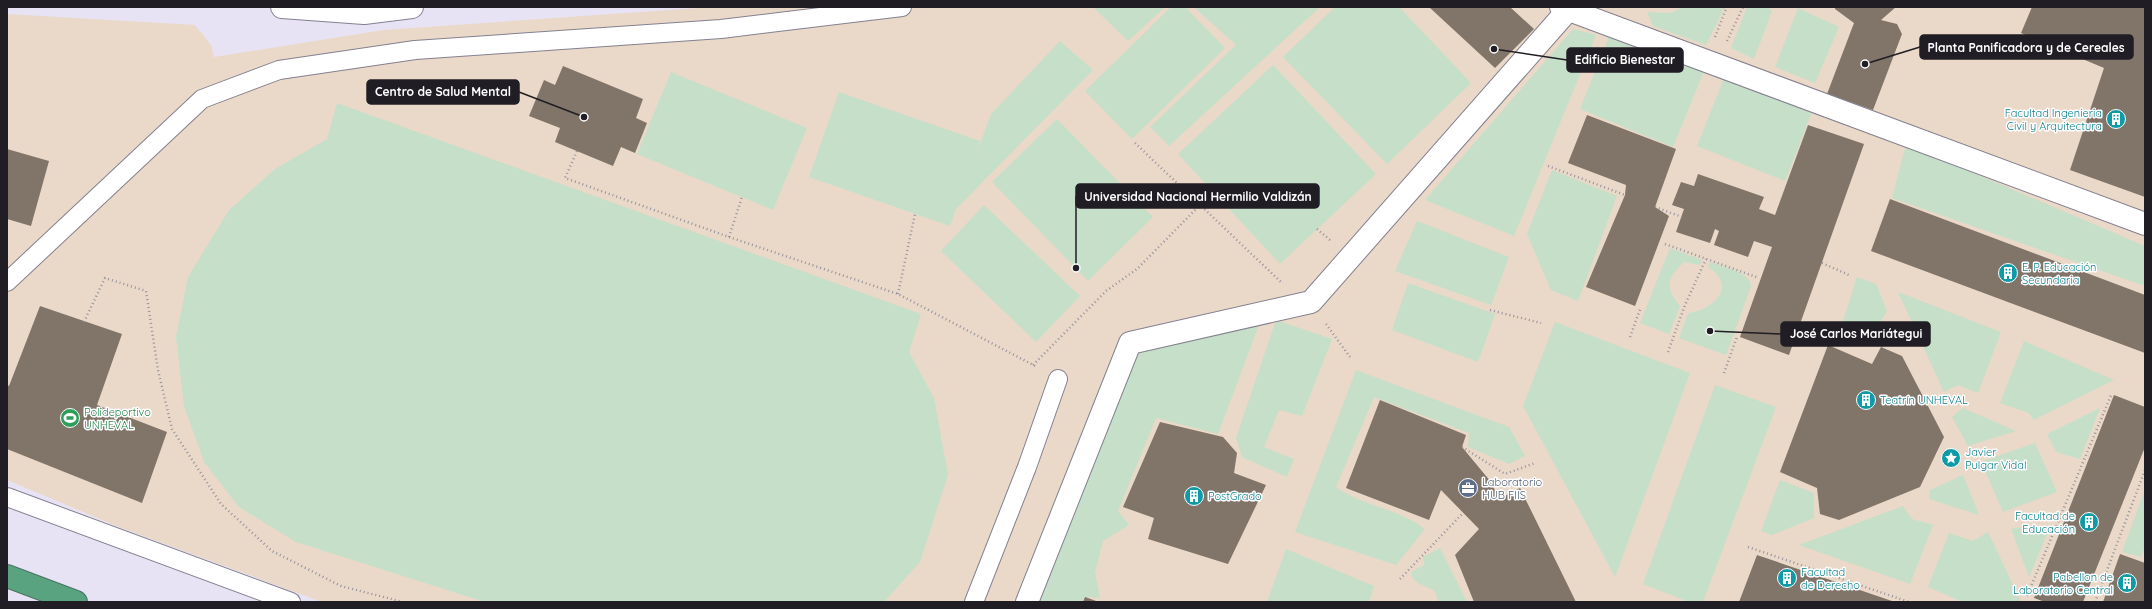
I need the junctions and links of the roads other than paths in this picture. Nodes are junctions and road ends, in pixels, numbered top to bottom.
1 (282, 7) edge
2 (412, 7) edge
3 (902, 7) edge
4 (1564, 8) edge
5 (2145, 224) edge
6 (7, 282) edge
7 (1058, 379) road end
8 (7, 497) edge
9 (7, 576) edge
10 (76, 602) edge
11 (291, 602) edge
12 (974, 602) edge
13 (1027, 602) edge

1 - 2 street
3 - 6 lane
4 - 5 street
4 - 13 street
7 - 12 lane
8 - 11 lane
9 - 10 highway

